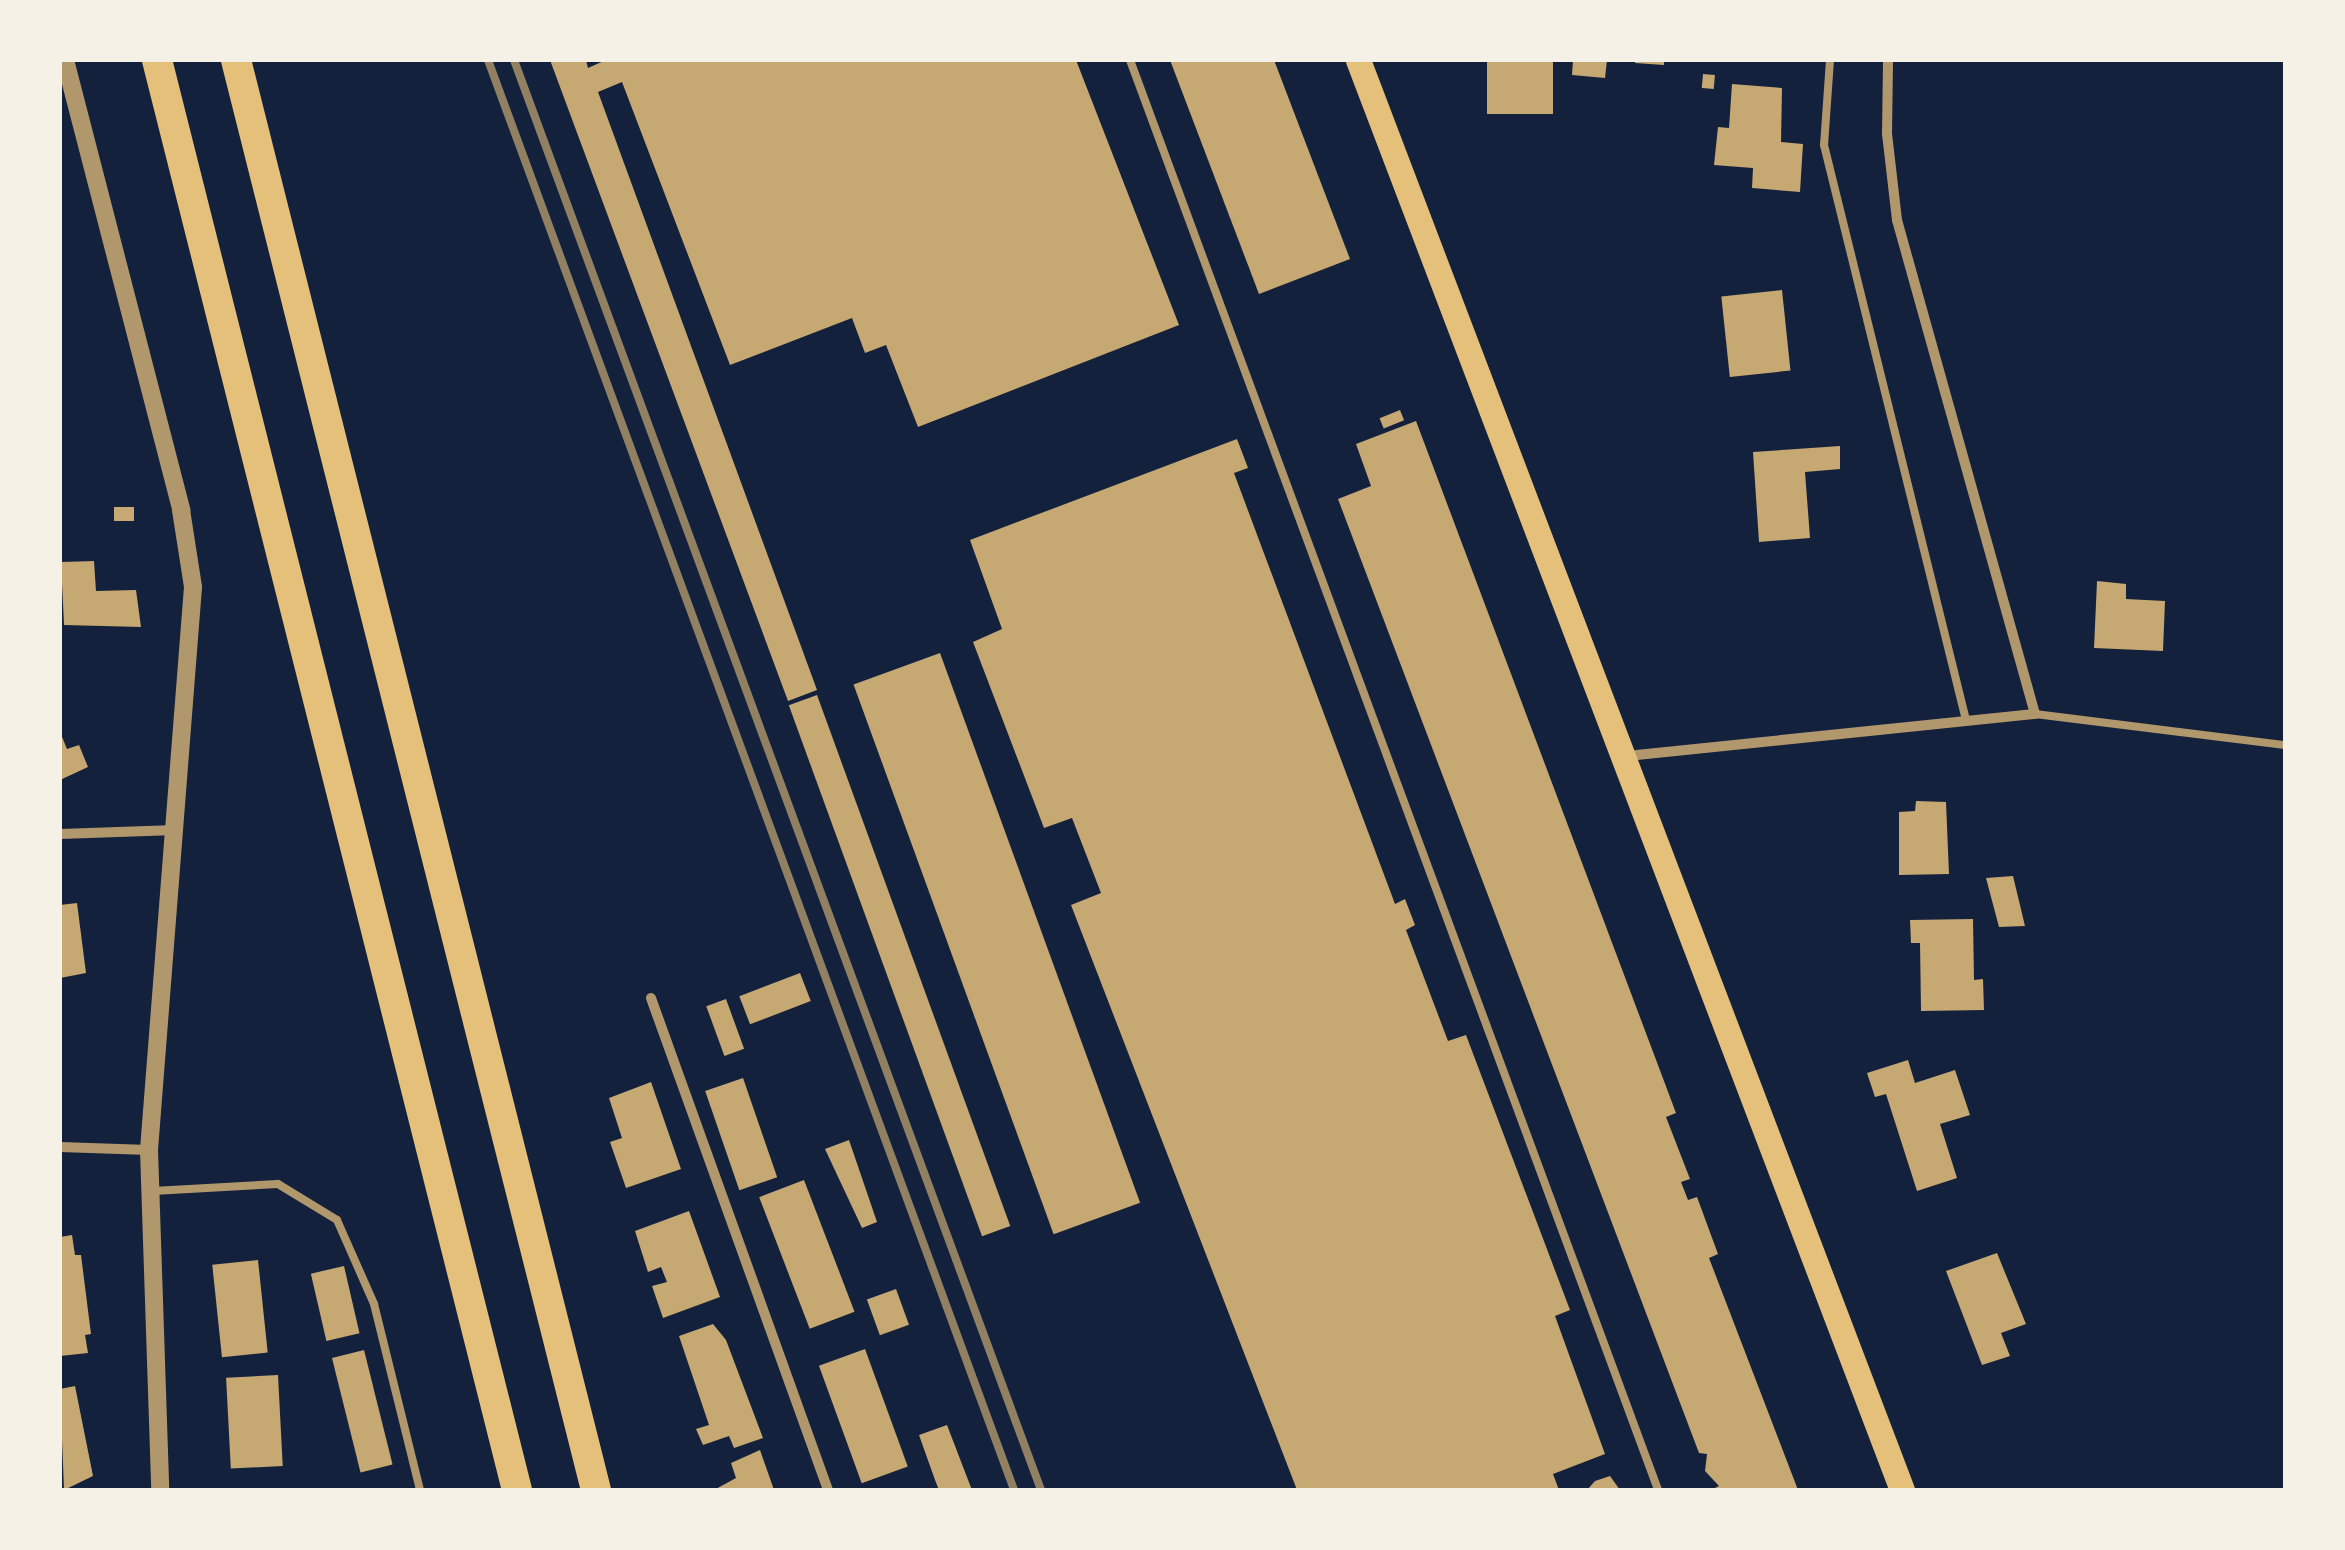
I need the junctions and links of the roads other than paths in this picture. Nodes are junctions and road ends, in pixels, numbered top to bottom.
1 (66, 60) edge
2 (157, 60) edge
3 (236, 60) edge
4 (1130, 60) edge
5 (1358, 60) edge
6 (1830, 60) edge
7 (1888, 60) edge
8 (2035, 714) junction
9 (1966, 720) junction
10 (2285, 745) edge
11 (1625, 756) junction
12 (177, 830) junction
13 (60, 834) edge
14 (651, 998) dead end
15 (60, 1147) edge
16 (149, 1150) junction
17 (149, 1192) junction
18 (160, 1490) edge
19 (420, 1490) edge
20 (516, 1490) edge
21 (596, 1490) edge
22 (828, 1490) edge
23 (1658, 1490) edge
24 (1902, 1490) edge

1 - 12 street
2 - 20 highway
3 - 21 highway
4 - 23 lane
5 - 11 main road
6 - 9 lane
7 - 8 street
8 - 9 street
8 - 10 lane
9 - 11 street
11 - 24 main road
12 - 13 street
12 - 16 street
14 - 22 street
15 - 16 street
16 - 17 street
17 - 18 street
17 - 19 lane

